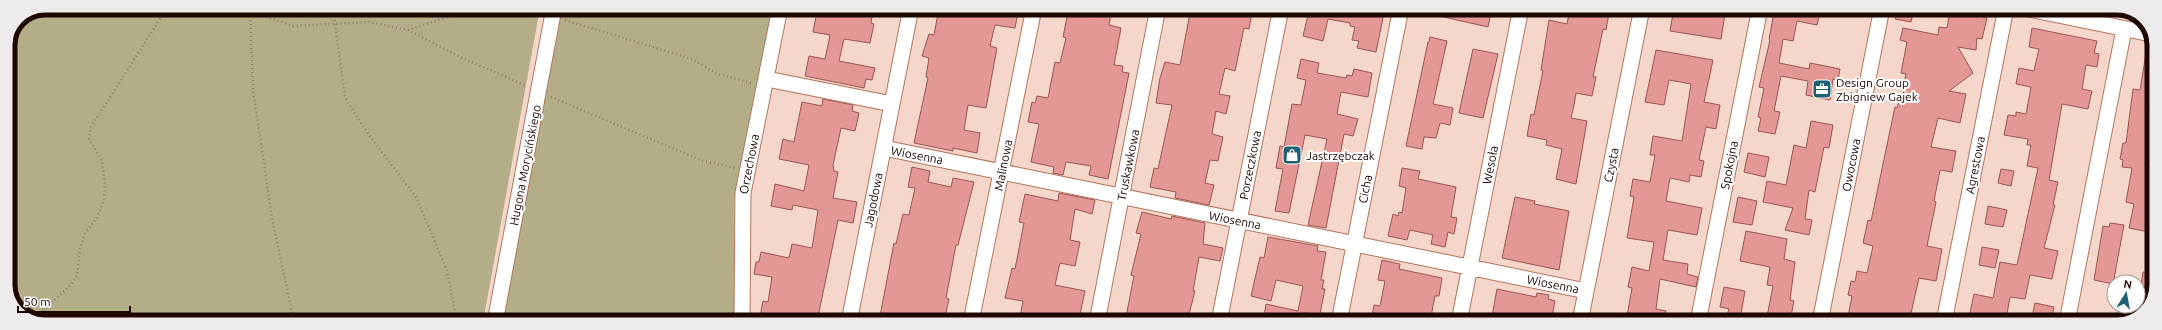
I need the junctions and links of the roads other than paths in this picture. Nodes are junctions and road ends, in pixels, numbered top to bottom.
1 (552, 15) edge
2 (779, 15) edge
3 (911, 15) edge
4 (1033, 15) edge
5 (1157, 15) edge
6 (1280, 15) edge
7 (1400, 15) edge
8 (1520, 15) edge
9 (1641, 15) edge
10 (1759, 15) edge
11 (1881, 15) edge
12 (2005, 15) edge
13 (2057, 15) edge
14 (2124, 29) junction
15 (2144, 33) edge
16 (767, 79) junction
17 (892, 104) junction
18 (884, 148) junction
19 (1001, 172) junction
20 (1121, 197) junction
21 (1239, 220) junction
22 (1355, 244) junction
23 (1470, 267) junction
24 (1586, 291) junction
25 (496, 315) edge
26 (742, 315) edge
27 (850, 315) edge
28 (972, 315) edge
29 (1098, 315) edge
30 (1220, 315) edge
31 (1340, 315) edge
32 (1460, 315) edge
33 (1581, 315) edge
34 (1699, 315) edge
35 (1821, 315) edge
36 (1945, 315) edge
37 (2068, 315) edge

1 - 25 street, Hugona Morycińskiego
2 - 16 street, Orzechowa
3 - 17 street, Jagodowa
4 - 19 street, Malinowa
5 - 20 street, Truskawkowa
6 - 21 street, Porzeczkowa
7 - 22 street, Cicha
8 - 23 street, Wesoła
9 - 24 street, Czysta
10 - 34 street, Spokojna
11 - 35 street, Owocowa
12 - 36 street, Agrestowa
13 - 14 street
14 - 15 street
14 - 37 street
16 - 17 street
16 - 26 street, Orzechowa
17 - 18 street, Jagodowa
18 - 19 street, Wiosenna
18 - 27 street, Jagodowa
19 - 20 street, Wiosenna
19 - 28 street, Malinowa
20 - 21 street, Wiosenna
20 - 29 street, Truskawkowa
21 - 22 street, Wiosenna
21 - 30 street, Porzeczkowa
22 - 23 street, Wiosenna
22 - 31 street, Cicha
23 - 24 street, Wiosenna
23 - 32 street, Wesoła
24 - 33 street, Czysta

